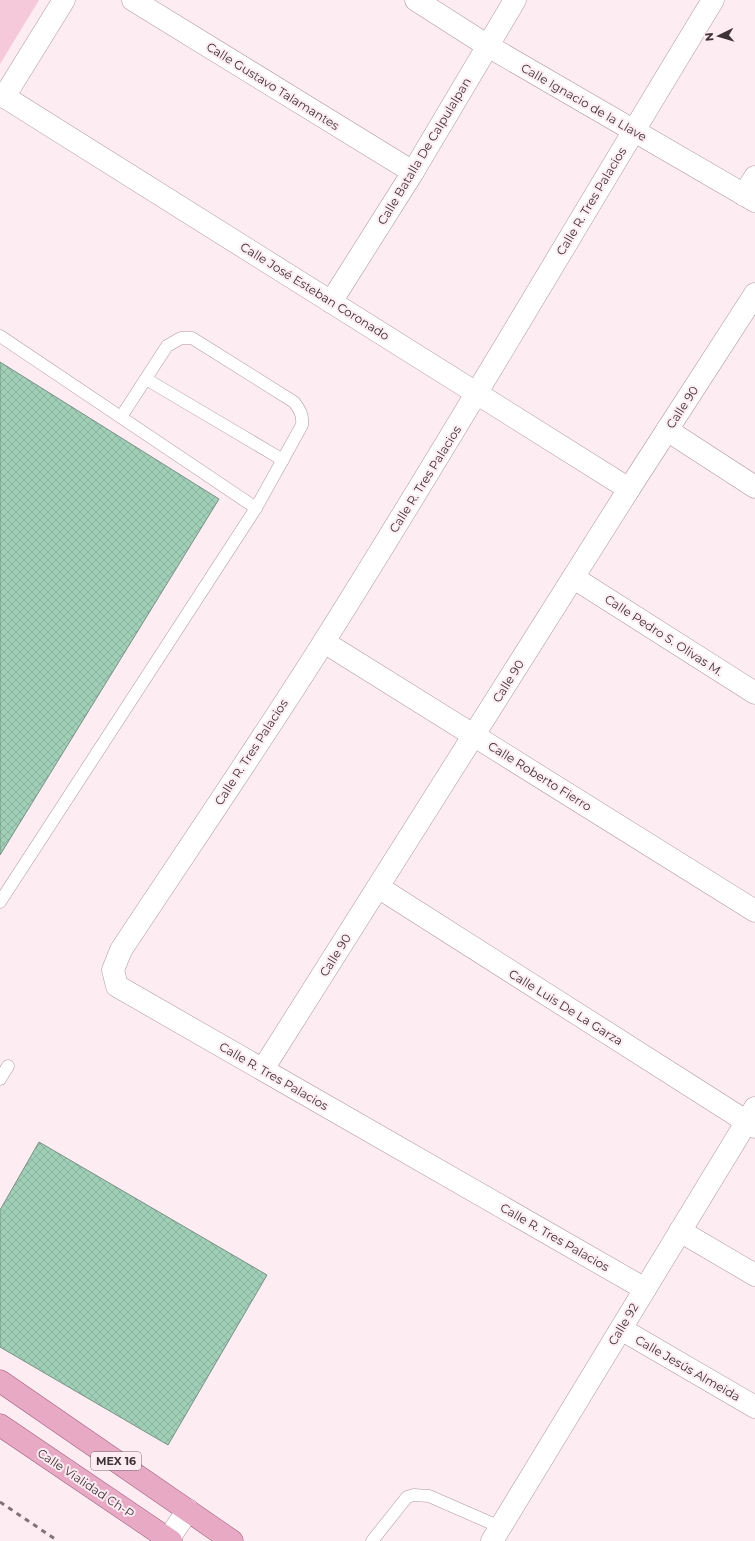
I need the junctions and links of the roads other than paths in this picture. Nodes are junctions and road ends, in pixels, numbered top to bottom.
1 (64, 0) edge
2 (132, 0) edge
3 (416, 0) edge
4 (515, 0) edge
5 (713, 0) edge
6 (488, 46) junction
7 (2, 96) edge
8 (633, 131) junction
9 (413, 172) junction
10 (751, 191) edge
11 (755, 294) edge
12 (331, 302) junction
13 (0, 336) edge
14 (146, 379) junction
15 (478, 393) junction
16 (121, 417) junction
17 (667, 430) junction
18 (283, 460) junction
19 (755, 487) edge
20 (629, 489) junction
21 (256, 508) junction
22 (574, 578) junction
23 (324, 642) junction
24 (755, 693) edge
25 (474, 735) junction
26 (378, 887) junction
27 (0, 902) edge
28 (755, 911) edge
29 (8, 1066) dead end
30 (263, 1069) junction
31 (0, 1079) edge
32 (752, 1119) edge
33 (680, 1231) junction
34 (755, 1275) edge
35 (645, 1289) junction
36 (621, 1329) junction
37 (0, 1381) edge
38 (755, 1407) edge
39 (0, 1425) edge
40 (188, 1510) junction
41 (496, 1534) edge
42 (169, 1540) edge
43 (232, 1541) edge
44 (372, 1541) edge

1 - 7 street
2 - 9 street, Calle Gustavo Talamantes
3 - 6 street, Calle Ignacio de la Llave
4 - 6 street, Calle Batalla De Calpulalpan
5 - 8 street, Calle R. Tres Palacios
6 - 8 street, Calle Ignacio de la Llave
6 - 9 street, Calle Batalla De Calpulalpan
7 - 12 street, Calle José Esteban Coronado
8 - 10 street, Calle Ignacio de la Llave
8 - 15 street, Calle R. Tres Palacios
9 - 12 street, Calle Batalla De Calpulalpan
11 - 17 street, Calle 90
12 - 15 street, Calle José Esteban Coronado
13 - 16 lane
14 - 16 lane
14 - 18 lane
14 - 18 lane
15 - 20 street, Calle José Esteban Coronado
15 - 23 street, Calle R. Tres Palacios
16 - 21 lane
17 - 19 street
17 - 20 street, Calle 90
18 - 21 lane
20 - 22 street, Calle 90
21 - 27 lane
22 - 24 street, Calle Pedro S. Olivas M.
22 - 25 street, Calle 90
23 - 25 street, Calle Roberto Fierro
23 - 30 street, Calle R. Tres Palacios
25 - 26 street, Calle 90
25 - 28 street, Calle Roberto Fierro
26 - 30 street, Calle 90
26 - 32 street, Calle Luis De La Garza
29 - 31 lane
30 - 35 street, Calle R. Tres Palacios
32 - 33 street, Calle 92
33 - 34 street
33 - 35 street, Calle 92
35 - 36 street, Calle 92
36 - 38 street, Calle Jesús Almeida
36 - 41 street, Calle 92
37 - 40 main road, MEX 16
39 - 42 main road, Calle Vialidad Ch-P / MEX 16
40 - 42 street
40 - 43 main road, MEX 16
41 - 44 lane

